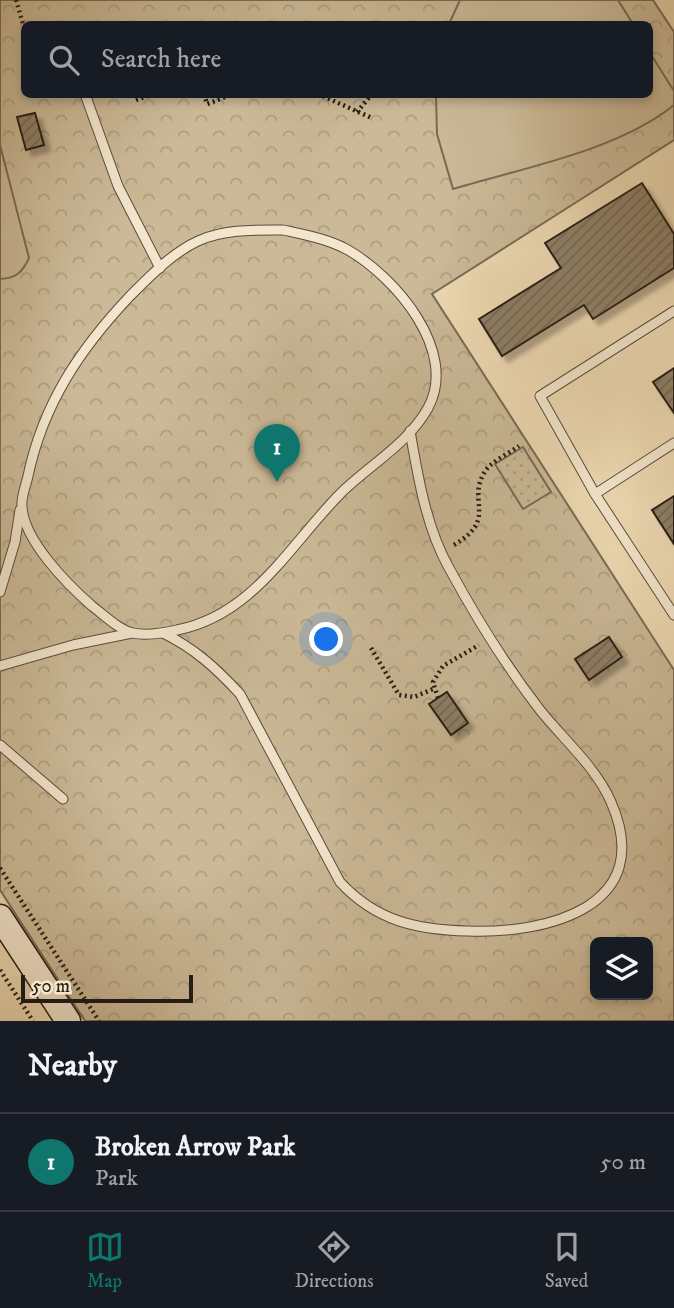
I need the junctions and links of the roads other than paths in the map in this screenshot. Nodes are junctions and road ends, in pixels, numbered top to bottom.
1 (86, 98) edge
2 (160, 268) junction
3 (674, 311) edge
4 (410, 431) junction
5 (674, 443) edge
6 (595, 494) junction
7 (21, 505) junction
8 (0, 592) edge
9 (674, 615) edge
10 (132, 633) junction
11 (163, 633) junction
12 (0, 666) edge
13 (0, 745) edge
14 (63, 799) dead end
15 (0, 917) edge
16 (68, 1021) edge

1 - 2 lane
2 - 4 lane
2 - 7 lane
3 - 6 lane
4 - 11 lane
4 - 11 lane
5 - 6 lane
6 - 9 lane
7 - 8 lane
7 - 10 lane
10 - 11 lane
10 - 12 lane
13 - 14 lane
15 - 16 main road

